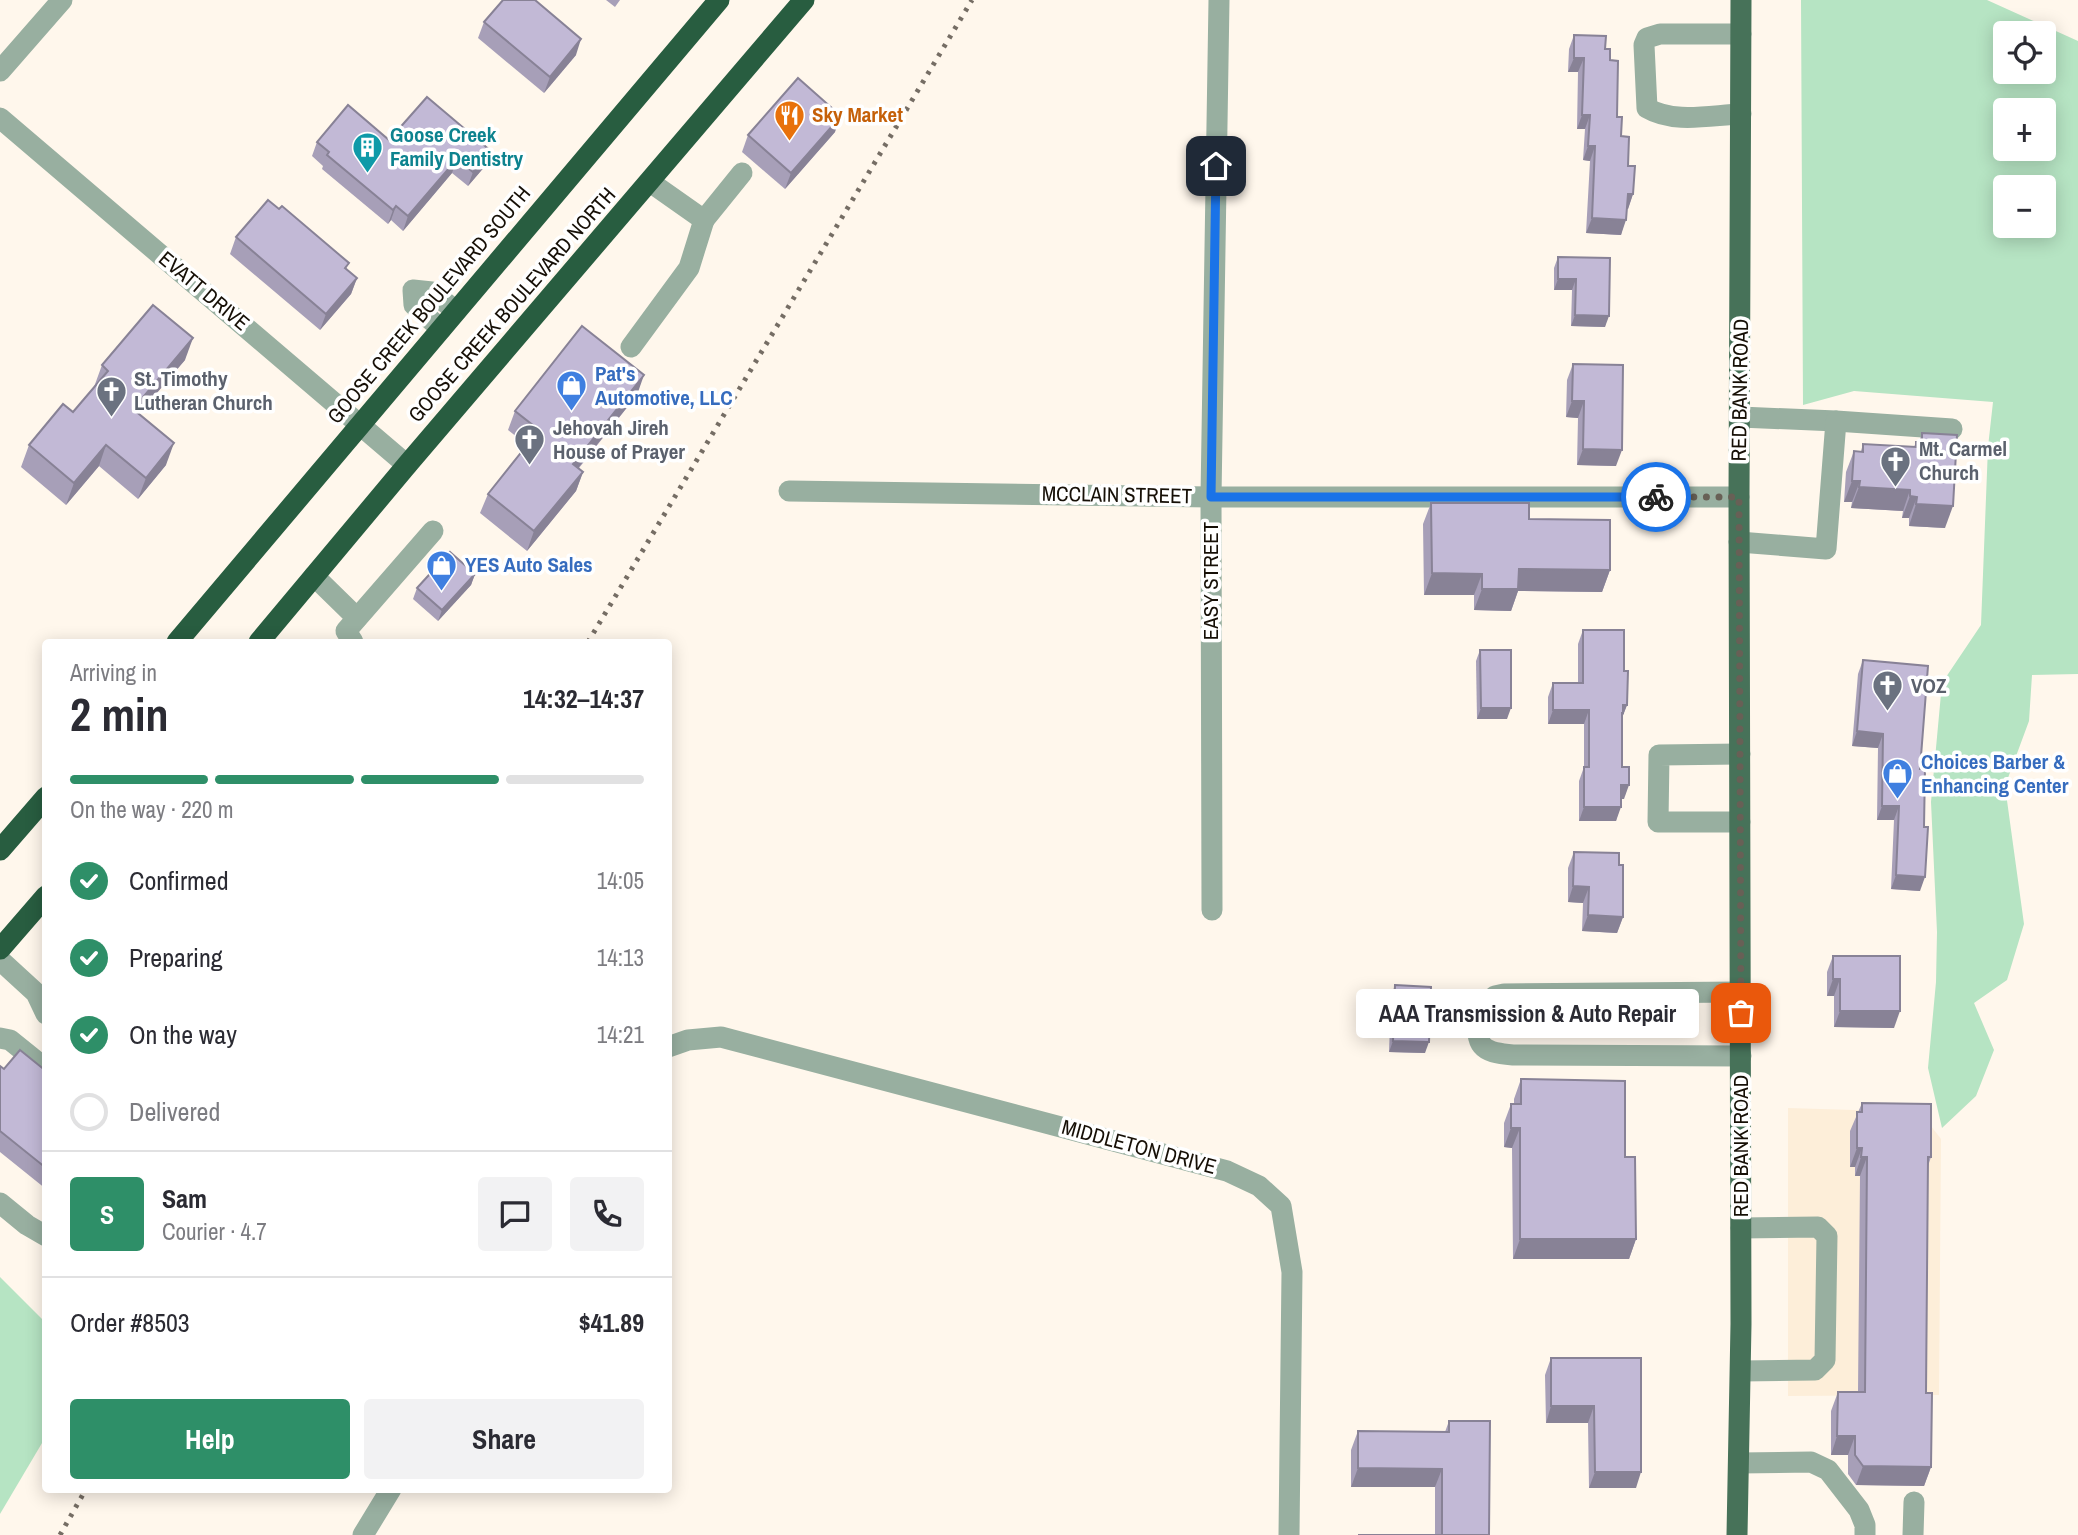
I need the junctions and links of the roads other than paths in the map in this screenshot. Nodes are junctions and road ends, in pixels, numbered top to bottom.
1 (62, 0) edge
2 (719, 0) edge
3 (803, 0) edge
4 (1219, 0) edge
5 (1741, 0) edge
6 (1741, 34) junction
7 (0, 71) edge
8 (1741, 114) junction
9 (0, 118) edge
10 (742, 173) dead end
11 (650, 182) junction
12 (704, 220) junction
13 (456, 311) junction
14 (441, 329) junction
15 (631, 347) dead end
16 (1740, 417) junction
17 (1836, 421) junction
18 (360, 424) junction
19 (1952, 429) dead end
20 (407, 465) junction
21 (789, 491) dead end
22 (1211, 497) junction
23 (1739, 497) junction
24 (433, 531) dead end
25 (1739, 542) junction
26 (314, 576) junction
27 (348, 633) edge
28 (180, 639) edge
29 (262, 639) edge
30 (1740, 754) junction
31 (42, 802) edge
32 (1740, 822) junction
33 (0, 849) edge
34 (42, 901) edge
35 (1212, 910) dead end
36 (0, 949) edge
37 (0, 960) edge
38 (1741, 992) junction
39 (42, 1006) edge
40 (0, 1038) edge
41 (672, 1046) edge
42 (1741, 1056) junction
43 (42, 1066) edge
44 (0, 1203) edge
45 (1741, 1228) junction
46 (42, 1234) edge
47 (1741, 1371) junction
48 (1739, 1463) junction
49 (389, 1493) edge
50 (1914, 1502) dead end
51 (363, 1535) edge
52 (1289, 1535) edge
53 (1737, 1535) edge
54 (1865, 1535) edge
55 (1913, 1535) edge

1 - 7 street
2 - 13 highway, GOOSE CREEK BOULEVARD SOUTH
3 - 11 highway, GOOSE CREEK BOULEVARD NORTH
4 - 22 street, EASY STREET
5 - 6 main road, RED BANK ROAD
6 - 8 main road, RED BANK ROAD
6 - 8 street
8 - 16 main road, RED BANK ROAD
9 - 18 street, EVATT DRIVE
10 - 12 street
11 - 12 street
11 - 20 highway, GOOSE CREEK BOULEVARD NORTH
12 - 15 street
13 - 14 highway, GOOSE CREEK BOULEVARD SOUTH
13 - 14 street
14 - 18 highway, GOOSE CREEK BOULEVARD SOUTH
16 - 17 street
16 - 23 main road, RED BANK ROAD
17 - 19 street
17 - 25 street
18 - 20 street, EVATT DRIVE
18 - 28 highway, GOOSE CREEK BOULEVARD SOUTH
20 - 26 highway, GOOSE CREEK BOULEVARD NORTH
21 - 22 street, MCCLAIN STREET
22 - 23 street, MCCLAIN STREET
22 - 35 street, EASY STREET
23 - 25 main road, RED BANK ROAD
24 - 27 street
25 - 30 main road, RED BANK ROAD
26 - 27 street
26 - 29 highway, GOOSE CREEK BOULEVARD NORTH
30 - 32 main road, RED BANK ROAD
30 - 32 street
31 - 33 highway
32 - 38 main road, RED BANK ROAD
34 - 36 highway
37 - 39 street
38 - 42 main road, RED BANK ROAD
38 - 42 street
40 - 43 street
41 - 52 street, MIDDLETON DRIVE
42 - 45 main road, RED BANK ROAD
44 - 46 street
45 - 47 main road, RED BANK ROAD
45 - 47 street
47 - 48 main road, RED BANK ROAD
48 - 53 main road, RED BANK ROAD
48 - 54 street
49 - 51 street
50 - 55 street

